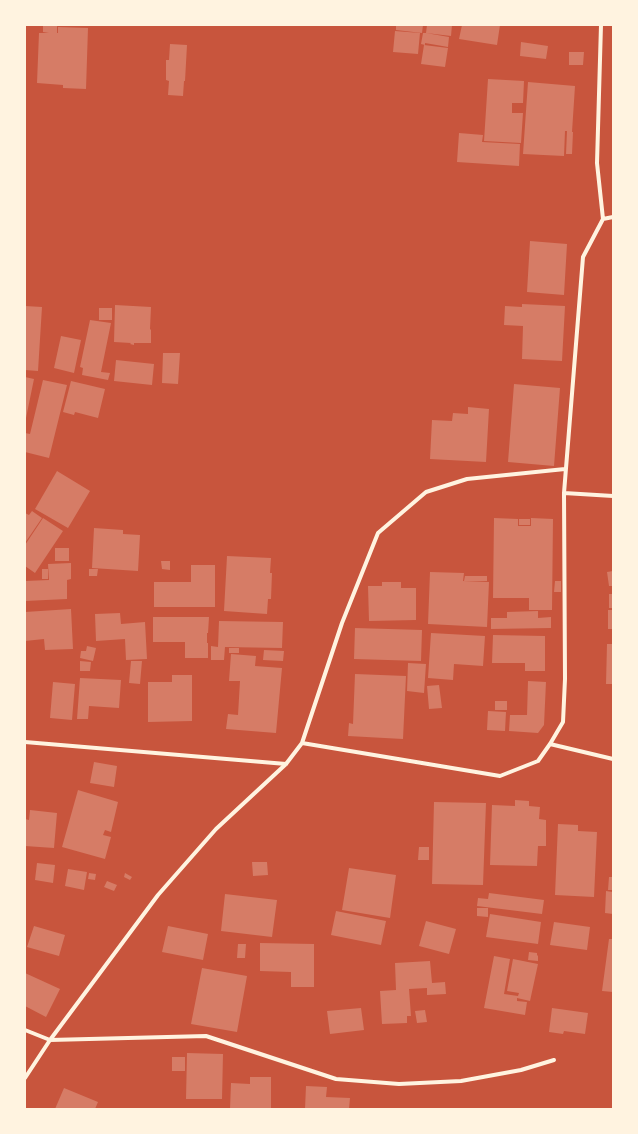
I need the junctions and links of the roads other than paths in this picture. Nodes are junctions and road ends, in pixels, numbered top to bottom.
1 (601, 25) edge
2 (613, 217) edge
3 (603, 219) junction
4 (565, 469) junction
5 (564, 493) junction
6 (613, 496) edge
7 (25, 742) edge
8 (302, 743) junction
9 (550, 744) junction
10 (613, 759) edge
11 (286, 764) junction
12 (25, 1030) edge
13 (50, 1040) junction
14 (554, 1060) dead end
15 (25, 1078) edge

1 - 3 street
2 - 3 street
3 - 4 street
4 - 5 street
4 - 8 street
5 - 6 street
5 - 9 street
7 - 11 street
8 - 9 street
8 - 11 street
9 - 10 street
11 - 13 street
12 - 13 street
13 - 14 street
13 - 15 street

